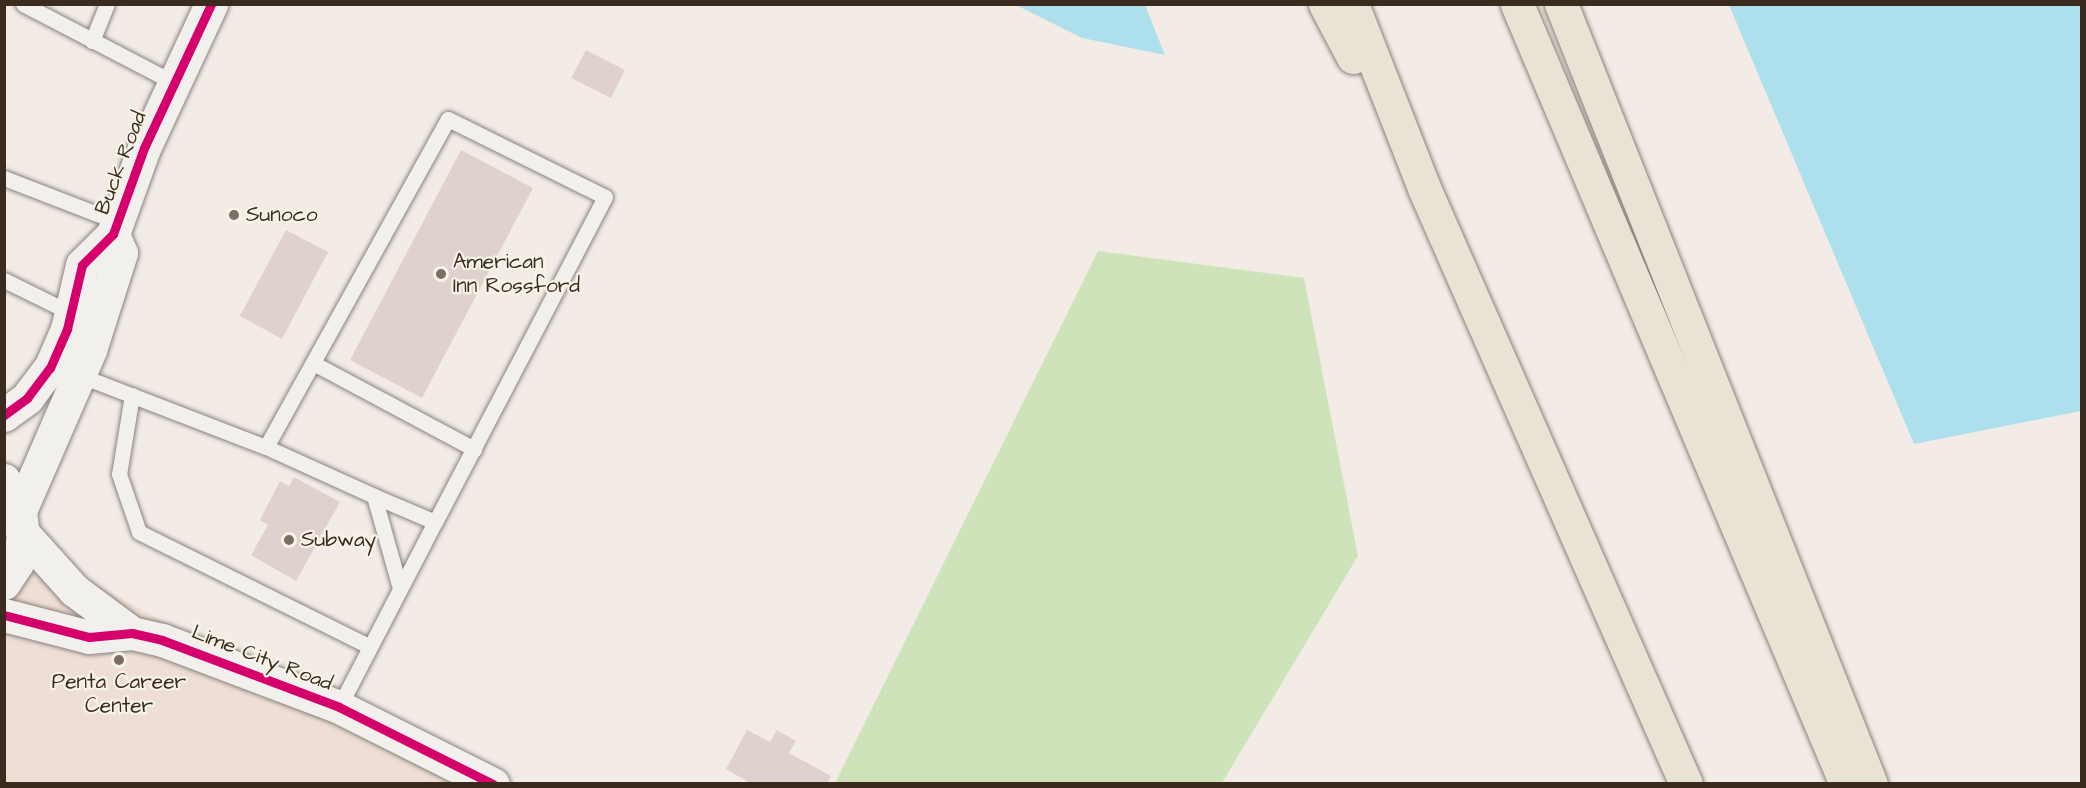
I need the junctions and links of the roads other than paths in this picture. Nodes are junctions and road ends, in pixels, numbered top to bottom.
1 (23, 4) edge
2 (106, 4) edge
3 (211, 4) edge
4 (1325, 4) edge
5 (1352, 4) edge
6 (1517, 4) edge
7 (1561, 4) edge
8 (92, 41) junction
9 (172, 82) junction
10 (4, 178) edge
11 (1424, 188) junction
12 (116, 228) junction
13 (4, 280) edge
14 (71, 313) junction
15 (313, 363) junction
16 (79, 375) junction
17 (132, 395) junction
18 (4, 415) edge
19 (266, 447) junction
20 (474, 449) junction
21 (4, 480) edge
22 (374, 496) junction
23 (21, 521) junction
24 (435, 522) junction
25 (4, 583) edge
26 (399, 585) junction
27 (4, 615) edge
28 (132, 633) junction
29 (369, 646) junction
30 (339, 707) junction
31 (493, 783) edge
32 (1686, 783) edge
33 (1846, 783) edge
34 (1871, 783) edge

1 - 8 lane
2 - 8 lane
3 - 9 street, Buck Road
4 - 11 highway
5 - 11 highway
6 - 33 highway
7 - 34 highway
8 - 9 lane
9 - 12 street, Buck Road
10 - 12 lane
11 - 32 highway
12 - 14 street, Buck Road
12 - 16 street, Buck Road
13 - 14 lane
14 - 18 street, Buck Road
15 - 19 lane
15 - 20 lane
15 - 20 lane
16 - 17 lane
16 - 23 street, Buck Road
17 - 19 lane
17 - 29 lane
19 - 22 lane
20 - 24 lane
21 - 23 street, Lime City Road
22 - 24 lane
22 - 26 lane
23 - 25 street, Buck Road
23 - 28 street, Lime City Road
24 - 26 lane
26 - 29 lane
27 - 28 street, Lime City Road
28 - 30 street, Lime City Road
29 - 30 lane
30 - 31 street, Lime City Road

